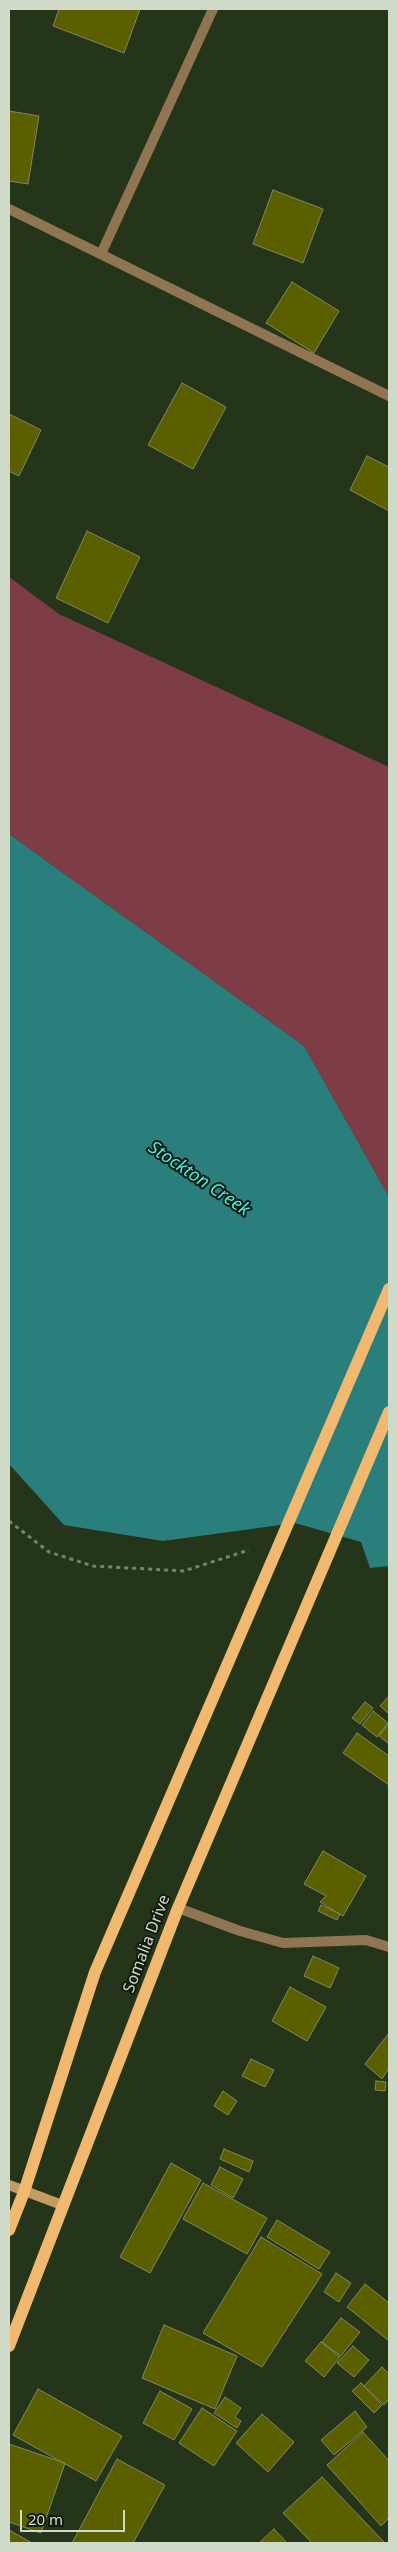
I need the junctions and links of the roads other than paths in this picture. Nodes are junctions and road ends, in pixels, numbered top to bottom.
1 (213, 9) edge
2 (9, 209) edge
3 (100, 254) junction
4 (389, 396) edge
5 (389, 1289) edge
6 (389, 1412) edge
7 (178, 1908) junction
8 (389, 1947) edge
9 (9, 2185) edge
10 (24, 2192) junction
11 (62, 2205) junction
12 (9, 2230) edge
13 (9, 2346) edge

1 - 3 street
2 - 3 street
3 - 4 street
5 - 10 main road
6 - 7 main road, Somalia Drive
7 - 8 street
7 - 11 main road, Somalia Drive
9 - 10 street
10 - 11 street
10 - 12 main road
11 - 13 main road, Somalia Drive

